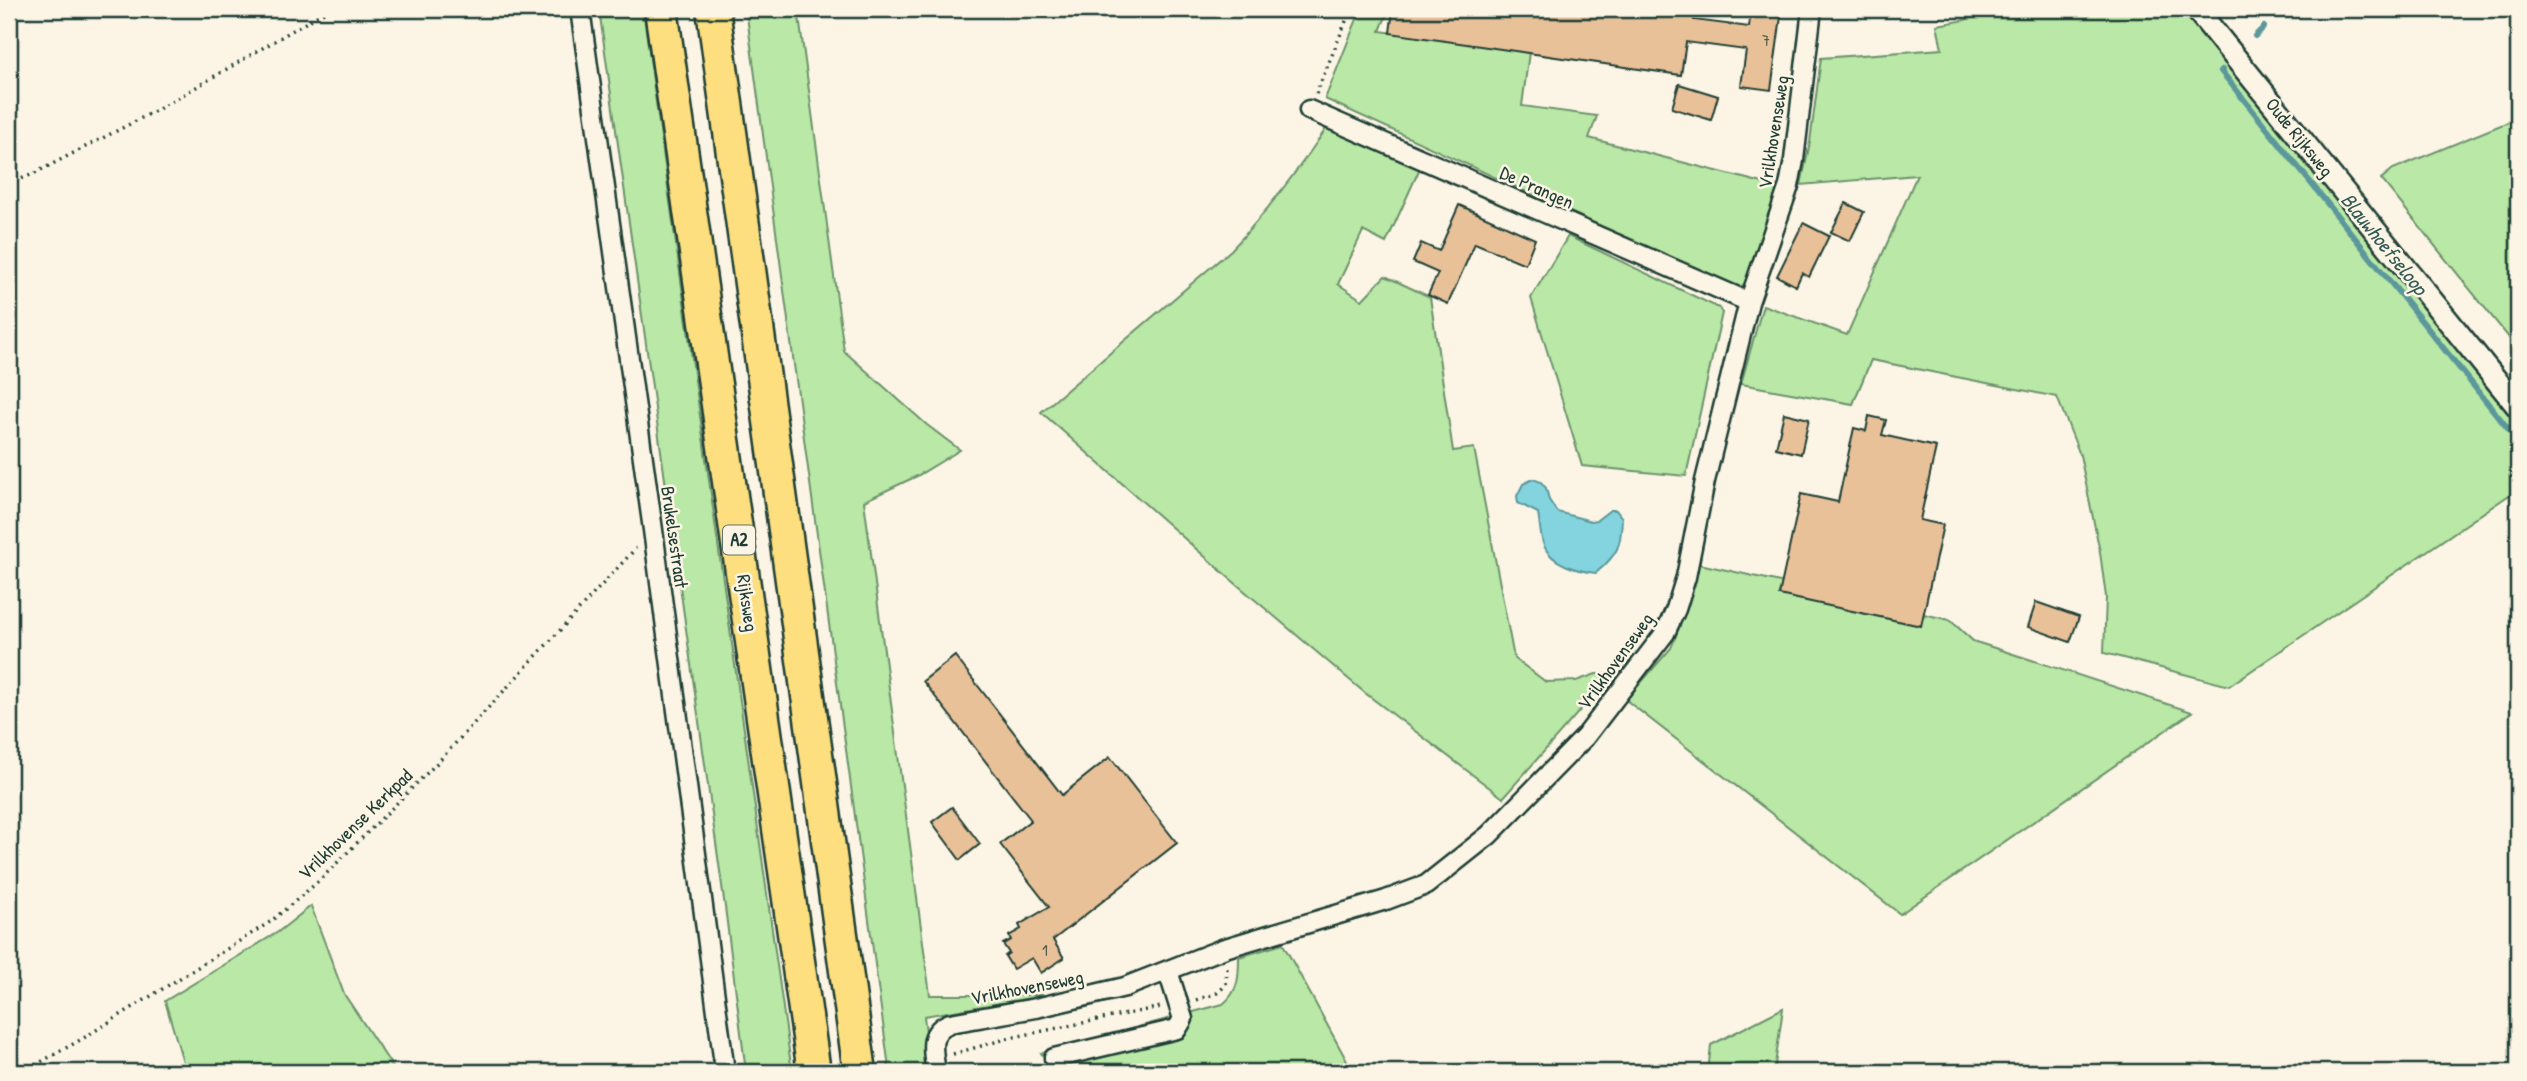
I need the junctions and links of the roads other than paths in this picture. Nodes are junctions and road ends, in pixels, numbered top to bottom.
1 (580, 9) edge
2 (661, 9) edge
3 (713, 9) edge
4 (1812, 9) edge
5 (2196, 9) edge
6 (1309, 110) road end
7 (1749, 302) junction
8 (2518, 407) edge
9 (1168, 971) junction
10 (1054, 1058) dead end
11 (725, 1072) edge
12 (814, 1072) edge
13 (860, 1072) edge
14 (936, 1072) edge

1 - 11 street, Brukelsestraat
2 - 12 highway, Rijksweg / A2
3 - 13 highway
4 - 7 street, Vrilkhovenseweg
5 - 8 street, Oude Rijksweg
6 - 7 street, De Prangen
7 - 9 street, Vrilkhovenseweg
9 - 10 street
9 - 14 street, Vrilkhovenseweg

